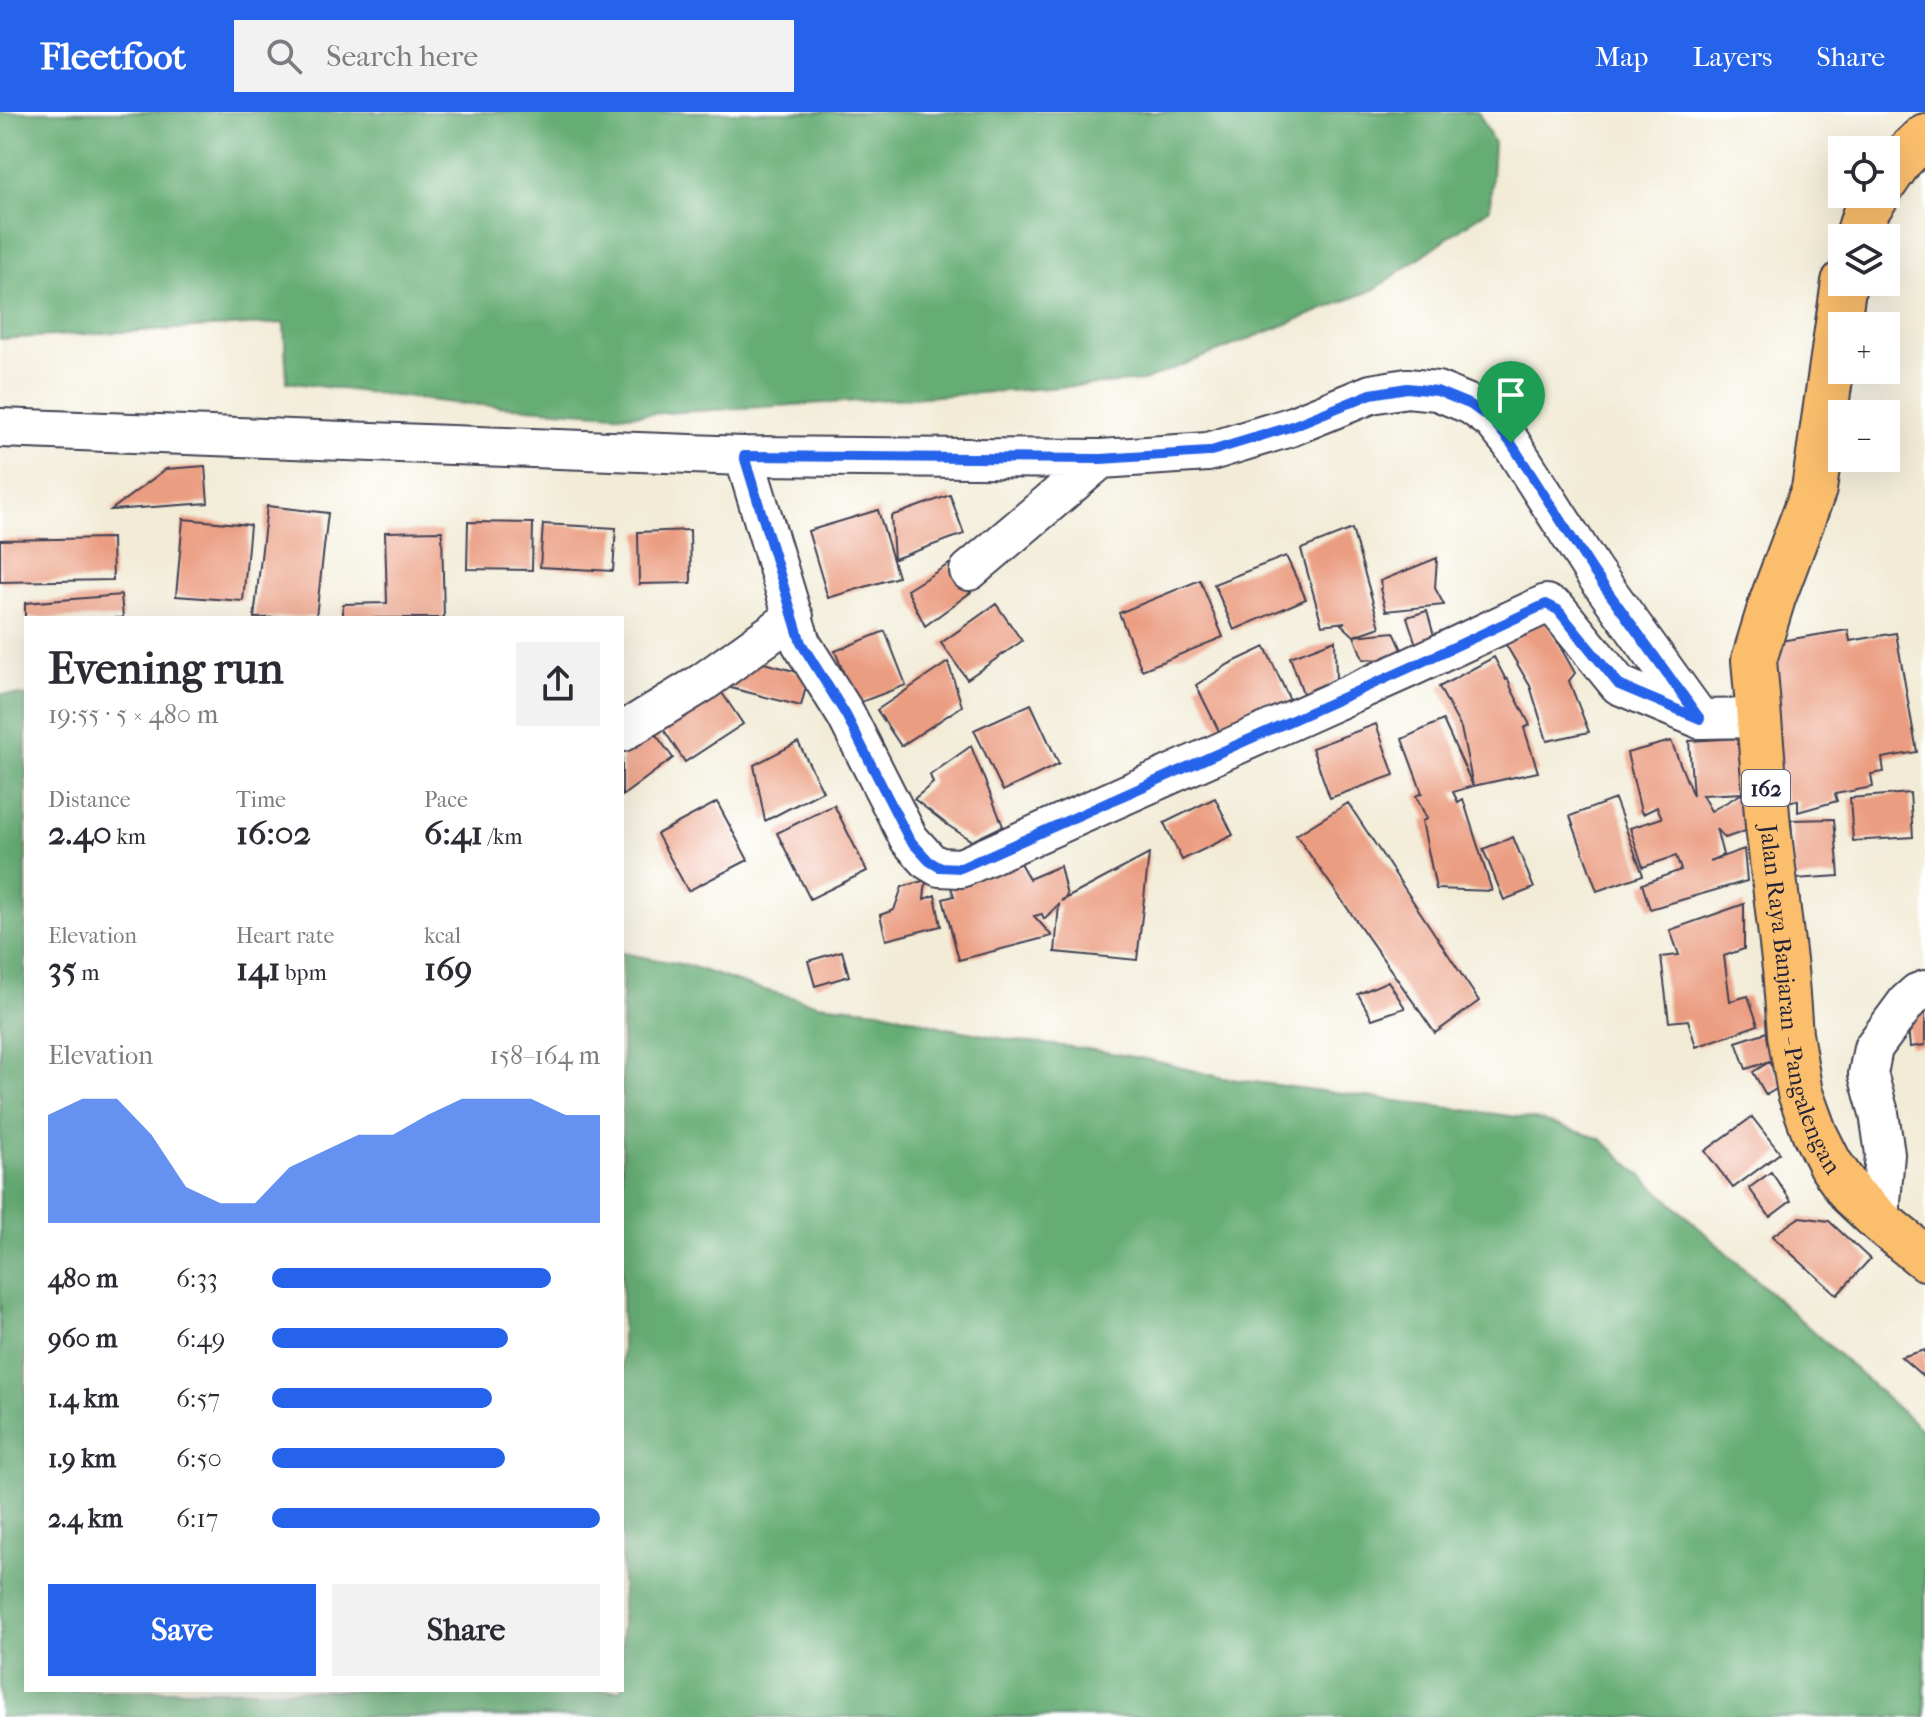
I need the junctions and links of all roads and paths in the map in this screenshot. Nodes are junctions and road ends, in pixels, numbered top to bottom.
1 (1925, 136) edge
2 (1900, 160) edge
3 (1842, 296) edge
4 (0, 428) edge
5 (744, 456) junction
6 (1101, 459) junction
7 (969, 571) dead end
8 (794, 617) junction
9 (1760, 718) junction
10 (1700, 719) junction
11 (624, 731) edge
12 (1925, 990) edge
13 (1881, 1222) junction
14 (1925, 1258) edge

1 - 2 main road
3 - 9 main road, Jalan Raya Banjaran - Pangalengan / 162
4 - 5 street
5 - 6 street
5 - 8 street
6 - 7 street
6 - 10 street
8 - 10 street
8 - 11 street
9 - 10 street
9 - 13 main road, Jalan Raya Banjaran - Pangalengan / 162
12 - 13 street
13 - 14 main road, Jalan Raya Banjaran - Pangalengan / 162

